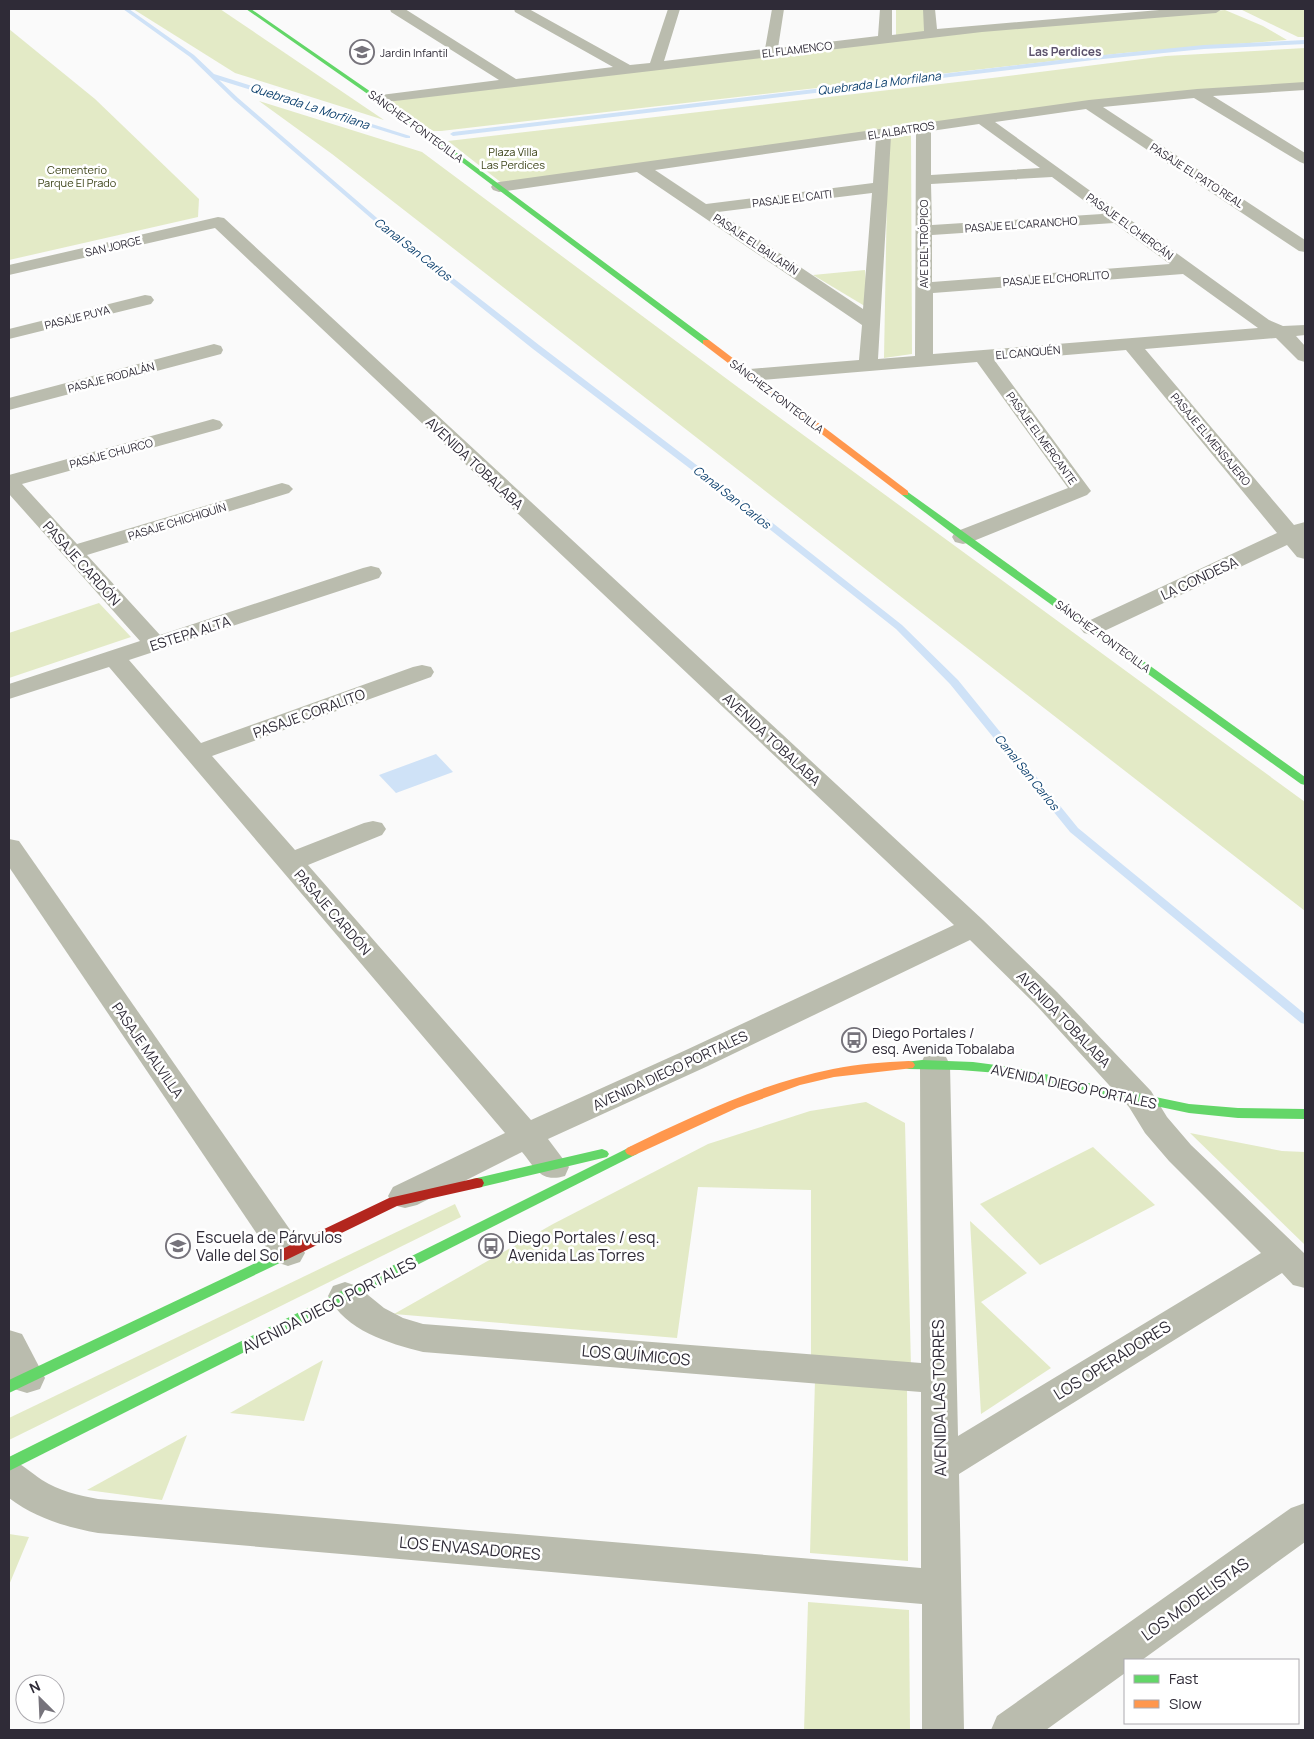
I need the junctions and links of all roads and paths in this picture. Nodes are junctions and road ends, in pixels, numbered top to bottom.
1 (248, 9) edge
2 (396, 9) edge
3 (520, 9) edge
4 (674, 9) edge
5 (778, 9) edge
6 (886, 9) edge
7 (929, 9) edge
8 (1216, 9) edge
9 (930, 34) junction
10 (885, 39) junction
11 (771, 52) junction
12 (656, 66) junction
13 (626, 69) junction
14 (513, 83) junction
15 (1304, 86) edge
16 (1197, 93) junction
17 (378, 98) junction
18 (1089, 104) junction
19 (981, 118) junction
20 (923, 127) junction
21 (884, 133) junction
22 (1305, 158) edge
23 (640, 167) junction
24 (1055, 172) junction
25 (923, 180) junction
26 (499, 186) junction
27 (879, 187) junction
28 (704, 209) junction
29 (1119, 218) junction
30 (218, 222) joint
31 (923, 231) junction
32 (1305, 247) edge
33 (1188, 268) junction
34 (9, 270) edge
35 (924, 288) junction
36 (145, 300) dead end
37 (871, 323) junction
38 (1305, 330) edge
39 (1281, 332) junction
40 (9, 334) edge
41 (1131, 344) junction
42 (214, 350) dead end
43 (982, 356) junction
44 (1305, 356) edge
45 (924, 361) junction
46 (868, 365) junction
47 (750, 375) junction
48 (9, 404) edge
49 (213, 425) dead end
50 (9, 482) edge
51 (282, 490) dead end
52 (1298, 532) edge
53 (963, 537) junction
54 (1305, 552) edge
55 (72, 553) junction
56 (371, 573) dead end
57 (1092, 628) junction
58 (155, 644) junction
59 (114, 658) junction
60 (422, 672) dead end
61 (9, 692) edge
62 (196, 753) junction
63 (1305, 782) edge
64 (373, 829) dead end
65 (9, 847) edge
66 (290, 862) junction
67 (973, 927) junction
68 (936, 1065) junction
69 (1140, 1100) junction
70 (1305, 1114) edge
71 (526, 1136) junction
72 (647, 1143) junction
73 (552, 1166) junction
74 (394, 1202) junction
75 (477, 1215) dead end
76 (288, 1253) junction
77 (422, 1258) junction
78 (1295, 1265) edge
79 (345, 1296) junction
80 (9, 1344) edge
81 (939, 1380) junction
82 (18, 1383) edge
83 (9, 1464) edge
84 (940, 1466) junction
85 (9, 1475) edge
86 (1305, 1520) edge
87 (942, 1588) junction
88 (943, 1730) edge
89 (1012, 1730) edge

1 - 17 street, SÁNCHEZ FONTECILLA
2 - 14 street
3 - 13 street
4 - 12 street
5 - 11 street
6 - 10 street
7 - 9 street
8 - 9 street, EL FLAMENCO
9 - 10 street, EL FLAMENCO
10 - 11 street, EL FLAMENCO
11 - 12 street, EL FLAMENCO
12 - 13 street, EL FLAMENCO
13 - 14 street, EL FLAMENCO
14 - 17 street, EL FLAMENCO
15 - 16 street, EL ALBATROS
16 - 18 street, EL ALBATROS
16 - 22 street
17 - 26 street, SÁNCHEZ FONTECILLA
18 - 19 street, EL ALBATROS
18 - 32 street, PASAJE EL PATO REAL
19 - 20 street, EL ALBATROS
19 - 24 street, PASAJE EL CHERCÁN
20 - 21 street, EL ALBATROS
20 - 25 street, AVE DEL TRÓPICO
21 - 23 street, EL ALBATROS
21 - 27 street
23 - 26 street, EL ALBATROS
23 - 28 street, PASAJE EL BAILARÍN
24 - 25 street
24 - 29 street, PASAJE EL CHERCÁN
25 - 31 street, AVE DEL TRÓPICO
26 - 47 street, SÁNCHEZ FONTECILLA
27 - 28 street, PASAJE EL CAITI
27 - 37 street
28 - 37 street, PASAJE EL BAILARÍN
29 - 31 street, PASAJE EL CARANCHO
29 - 33 street, PASAJE EL CHERCÁN
30 - 34 street, SAN JORGE
30 - 67 street, AVENIDA TOBALABA
31 - 35 street, AVE DEL TRÓPICO
33 - 35 street, PASAJE EL CHORLITO
33 - 39 street, PASAJE EL CHERCÁN
35 - 45 street, AVE DEL TRÓPICO
36 - 40 street, PASAJE PUYA
37 - 46 street
38 - 39 street, EL CANQUÉN
39 - 41 street, EL CANQUÉN
39 - 44 street
41 - 43 street, EL CANQUÉN
41 - 52 street, PASAJE EL MENSAJERO
42 - 48 street, PASAJE RODALÁN
43 - 45 street, EL CANQUÉN
43 - 53 street, PASAJE EL MERCANTE
45 - 46 street, EL CANQUÉN
46 - 47 street, EL CANQUÉN
47 - 53 street, SÁNCHEZ FONTECILLA
49 - 50 street, PASAJE CHURCO
50 - 55 street, PASAJE CARDÓN
51 - 55 street, PASAJE CHICHIQUÍN
52 - 54 street, PASAJE EL MENSAJERO
52 - 57 street, LA CONDESA
53 - 57 street, SÁNCHEZ FONTECILLA
55 - 58 street, PASAJE CARDÓN
56 - 58 street, ESTEPA ALTA
57 - 63 street, SÁNCHEZ FONTECILLA
58 - 59 street, ESTEPA ALTA
59 - 61 street, ESTEPA ALTA
59 - 62 street, PASAJE CARDÓN
60 - 62 street, PASAJE CORALITO
62 - 66 street, PASAJE CARDÓN
64 - 66 street
65 - 76 street, PASAJE MALVILLA
66 - 71 street, PASAJE CARDÓN
67 - 69 street, AVENIDA TOBALABA
67 - 71 street, AVENIDA DIEGO PORTALES
68 - 69 street, AVENIDA DIEGO PORTALES
68 - 72 street, AVENIDA DIEGO PORTALES
68 - 81 street, AVENIDA LAS TORRES
69 - 70 street, AVENIDA DIEGO PORTALES
69 - 78 street, AVENIDA TOBALABA
71 - 73 street, PASAJE CARDÓN
71 - 74 street, AVENIDA DIEGO PORTALES
72 - 73 street, AVENIDA DIEGO PORTALES
72 - 77 street, AVENIDA DIEGO PORTALES
73 - 74 street, AVENIDA DIEGO PORTALES
74 - 76 street, AVENIDA DIEGO PORTALES
75 - 77 street
76 - 82 street, AVENIDA DIEGO PORTALES
77 - 79 street, AVENIDA DIEGO PORTALES
78 - 84 street, LOS OPERADORES
79 - 81 street, LOS QUÍMICOS
79 - 83 street, AVENIDA DIEGO PORTALES
80 - 82 street
81 - 84 street, AVENIDA LAS TORRES
84 - 87 street, AVENIDA LAS TORRES
85 - 87 street, LOS ENVASADORES
86 - 89 street, LOS MODELISTAS
87 - 88 street, AVENIDA LAS TORRES

